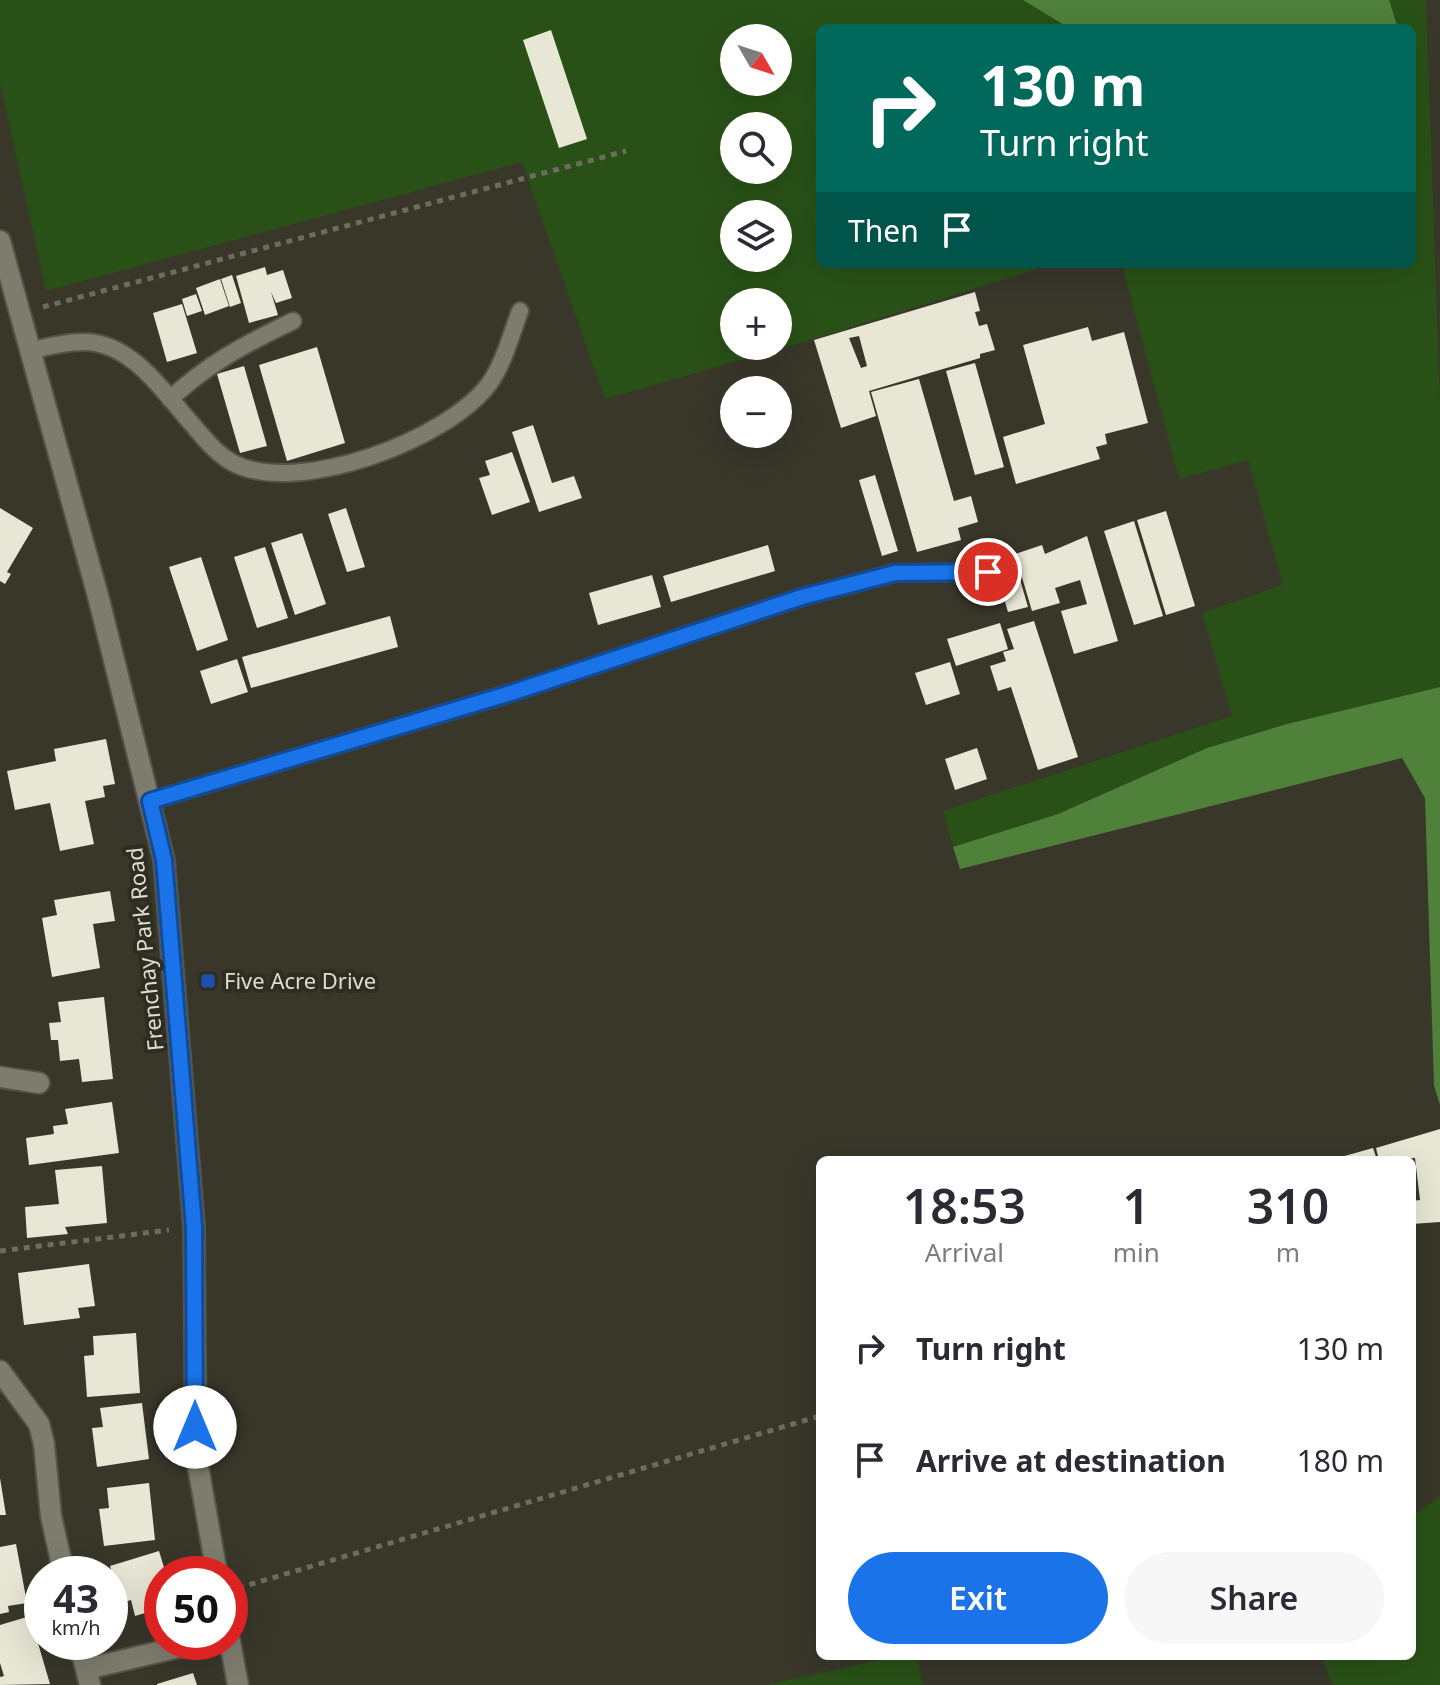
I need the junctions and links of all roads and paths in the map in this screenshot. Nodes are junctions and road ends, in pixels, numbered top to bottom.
1 (626, 151) dead end
2 (0, 241) edge
3 (11, 307) edge
4 (520, 311) dead end
5 (293, 321) dead end
6 (29, 351) junction
7 (170, 399) junction
8 (988, 572) dead end
9 (150, 801) junction
10 (0, 1077) edge
11 (39, 1083) dead end
12 (194, 1227) junction
13 (0, 1251) edge
14 (0, 1371) edge
15 (816, 1417) edge
16 (60, 1556) edge
17 (214, 1556) edge
18 (248, 1585) edge
19 (144, 1660) edge
20 (233, 1660) edge
21 (88, 1677) edge
22 (238, 1685) edge

1 - 3 path
2 - 3 main road, Frenchay Park Road
3 - 6 main road, Frenchay Park Road
4 - 7 lane
5 - 7 lane
6 - 7 lane
6 - 9 main road, Frenchay Park Road
8 - 9 lane
9 - 12 main road, Frenchay Park Road
10 - 11 main road
12 - 13 path
12 - 17 main road, Frenchay Park Road
14 - 16 main road
15 - 18 path
19 - 21 main road
20 - 22 main road

